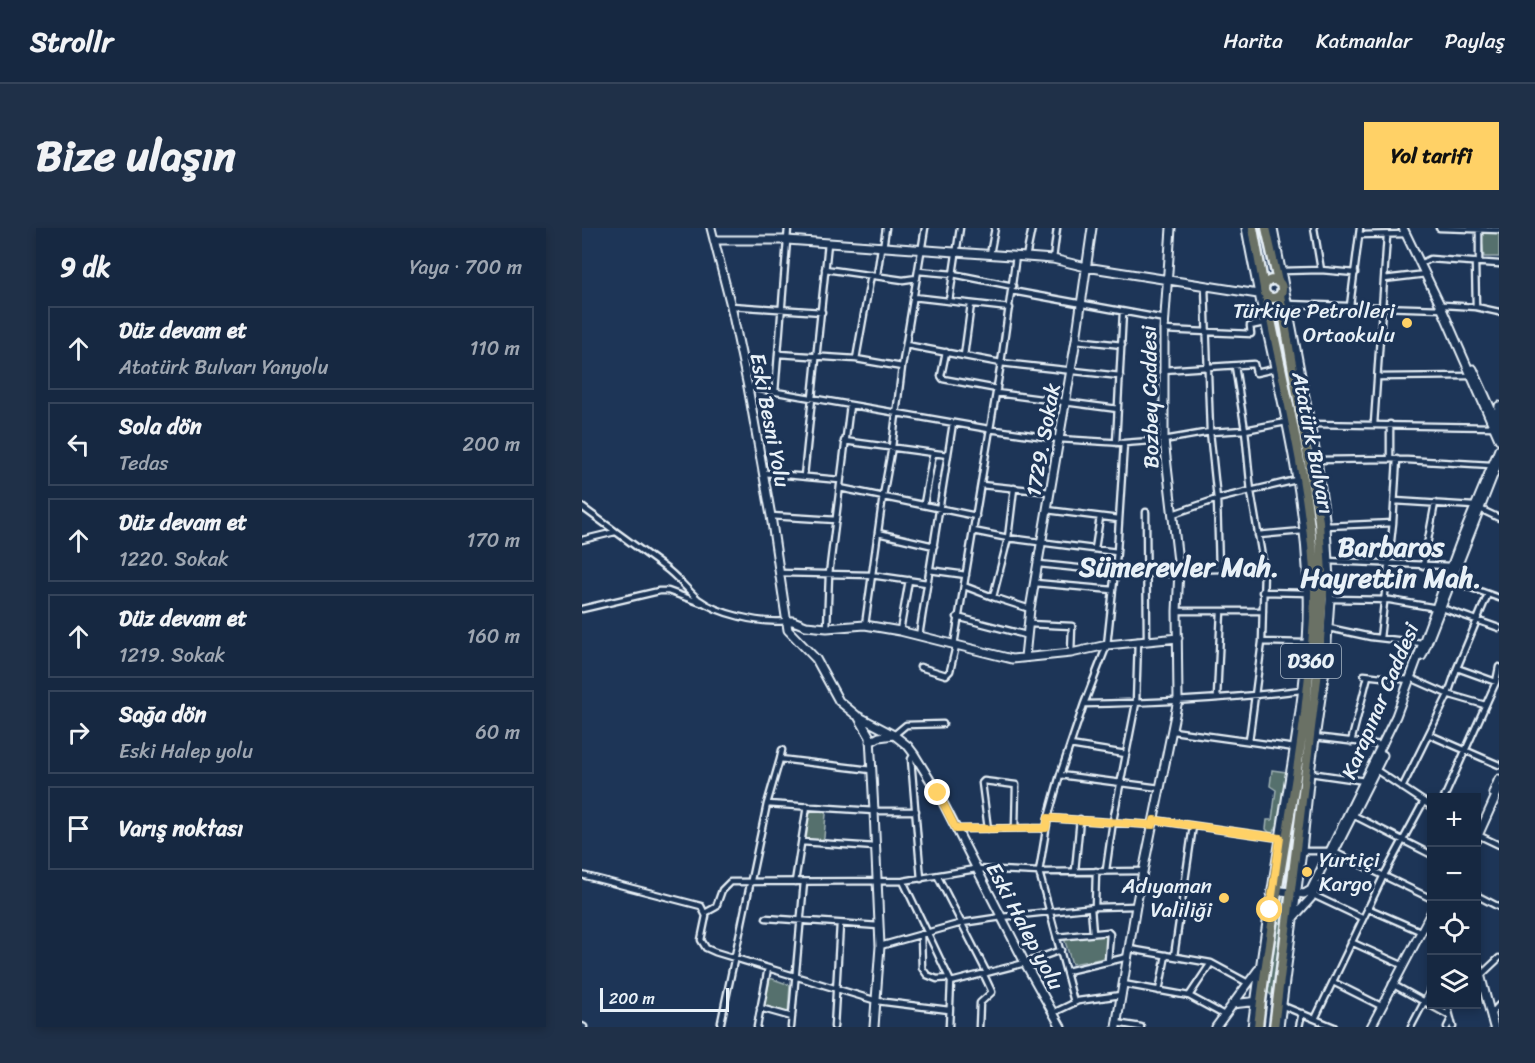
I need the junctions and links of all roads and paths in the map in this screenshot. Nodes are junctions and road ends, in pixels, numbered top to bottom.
1 (711, 228) edge
2 (788, 228) edge
3 (886, 228) edge
4 (925, 228) edge
5 (960, 228) edge
6 (995, 228) edge
7 (1032, 228) edge
8 (1058, 228) edge
9 (1092, 228) edge
10 (1171, 228) edge
11 (1246, 228) edge
12 (1253, 228) edge
13 (1266, 228) edge
14 (1273, 228) edge
15 (1314, 228) edge
16 (1360, 228) edge
17 (1439, 228) edge
18 (1461, 228) edge
19 (1479, 229) edge
20 (1406, 230) edge
21 (1499, 230) edge
22 (1359, 235) junction
23 (1387, 236) junction
24 (714, 240) junction
25 (788, 240) junction
26 (828, 243) junction
27 (882, 248) junction
28 (921, 249) junction
29 (956, 252) junction
30 (990, 254) junction
31 (1016, 256) junction
32 (1026, 257) junction
33 (1053, 260) junction
34 (1424, 261) junction
35 (1477, 262) junction
36 (1499, 264) edge
37 (1086, 267) junction
38 (825, 269) junction
39 (1321, 270) junction
40 (918, 271) junction
41 (1282, 272) junction
42 (1355, 273) junction
43 (953, 274) junction
44 (1426, 274) junction
45 (874, 275) junction
46 (917, 278) junction
47 (1167, 279) junction
48 (1384, 279) junction
49 (1278, 282) junction
50 (1205, 286) junction
51 (1012, 289) junction
52 (1263, 292) junction
53 (1280, 295) junction
54 (913, 297) junction
55 (949, 301) junction
56 (1082, 303) junction
57 (971, 304) junction
58 (1285, 304) junction
59 (731, 306) junction
60 (1350, 306) junction
61 (1382, 307) junction
62 (1443, 307) junction
63 (1476, 307) junction
64 (1010, 308) junction
65 (782, 309) junction
66 (822, 312) junction
67 (1123, 312) junction
68 (1499, 312) edge
69 (1165, 319) junction
70 (1264, 322) junction
71 (1164, 330) junction
72 (1206, 332) junction
73 (1076, 340) junction
74 (906, 345) junction
75 (1122, 345) junction
76 (946, 352) junction
77 (778, 354) junction
78 (964, 356) junction
79 (817, 357) junction
80 (856, 360) junction
81 (1001, 363) junction
82 (1235, 366) junction
83 (902, 367) junction
84 (1208, 368) junction
85 (1274, 369) junction
86 (1163, 370) junction
87 (1071, 372) junction
88 (1120, 376) junction
89 (1471, 376) junction
90 (1378, 377) junction
91 (747, 387) junction
92 (997, 391) junction
93 (776, 392) junction
94 (812, 397) junction
95 (1065, 403) junction
96 (850, 405) junction
97 (1499, 406) edge
98 (1118, 409) junction
99 (1305, 411) junction
100 (897, 412) junction
101 (1286, 422) junction
102 (953, 423) junction
103 (1310, 424) junction
104 (1374, 424) junction
105 (1390, 424) junction
106 (1497, 426) edge
107 (989, 429) junction
108 (1245, 430) junction
109 (1210, 432) junction
110 (1059, 439) junction
111 (1164, 440) junction
112 (1499, 440) edge
113 (844, 441) junction
114 (1116, 443) junction
115 (1124, 443) junction
116 (892, 447) junction
117 (1499, 449) edge
118 (933, 453) junction
119 (948, 455) junction
120 (1390, 459) junction
121 (1397, 459) junction
122 (1314, 460) junction
123 (1499, 460) edge
124 (1491, 465) junction
125 (764, 473) junction
126 (804, 476) junction
127 (840, 480) junction
128 (1296, 480) junction
129 (981, 485) junction
130 (840, 488) junction
131 (1014, 488) junction
132 (1050, 492) junction
133 (1251, 492) junction
134 (883, 496) junction
135 (1217, 500) junction
136 (1395, 501) junction
137 (1435, 503) junction
138 (924, 504) junction
139 (582, 507) edge
140 (1477, 507) junction
141 (940, 508) junction
142 (1047, 510) junction
143 (1146, 512) dead end
144 (1173, 514) junction
145 (771, 516) junction
146 (976, 516) junction
147 (1100, 517) junction
148 (1499, 518) edge
149 (1119, 519) junction
150 (836, 520) junction
151 (1393, 523) junction
152 (1326, 526) junction
153 (973, 531) junction
154 (1303, 531) junction
155 (615, 532) junction
156 (878, 533) junction
157 (1257, 535) junction
158 (1008, 538) junction
159 (582, 540) edge
160 (1043, 543) junction
161 (934, 546) junction
162 (1095, 549) junction
163 (1117, 552) junction
164 (1326, 561) junction
165 (1039, 564) junction
166 (1388, 564) junction
167 (1423, 566) junction
168 (1451, 566) junction
169 (1264, 568) junction
170 (1219, 569) junction
171 (929, 570) junction
172 (1116, 572) junction
173 (1179, 572) junction
174 (780, 573) junction
175 (1147, 573) junction
176 (829, 574) junction
177 (871, 575) junction
178 (966, 575) junction
179 (909, 580) junction
180 (1452, 581) junction
181 (927, 583) junction
182 (1035, 583) junction
183 (964, 586) junction
184 (1113, 590) junction
185 (1262, 592) junction
186 (1308, 592) junction
187 (1488, 594) junction
188 (993, 597) junction
189 (1499, 598) edge
190 (1330, 599) junction
191 (1384, 600) junction
192 (712, 607) junction
193 (1439, 608) junction
194 (582, 609) edge
195 (1030, 609) junction
196 (1263, 610) junction
197 (1177, 611) junction
198 (1221, 611) junction
199 (957, 617) junction
200 (786, 621) junction
201 (1476, 621) junction
202 (1028, 624) junction
203 (865, 625) junction
204 (827, 628) junction
205 (1329, 628) junction
206 (1499, 628) edge
207 (900, 632) junction
208 (1026, 635) junction
209 (919, 636) junction
210 (1178, 638) junction
211 (1380, 638) junction
212 (1147, 640) junction
213 (1138, 641) junction
214 (1262, 642) junction
215 (1306, 643) junction
216 (1422, 644) junction
217 (1107, 645) junction
218 (955, 646) junction
219 (1071, 653) junction
220 (1025, 657) junction
221 (1499, 666) edge
222 (920, 667) dead end
223 (1457, 668) junction
224 (1497, 679) edge
225 (1411, 680) junction
226 (1301, 690) junction
227 (1447, 694) junction
228 (1255, 696) junction
229 (1217, 697) junction
230 (1178, 700) junction
231 (1136, 703) junction
232 (1084, 704) junction
233 (1485, 705) junction
234 (856, 715) junction
235 (943, 724) dead end
236 (1173, 731) junction
237 (894, 735) junction
238 (1430, 735) junction
239 (1314, 737) junction
240 (1249, 741) junction
241 (870, 742) junction
242 (1351, 742) junction
243 (1070, 745) junction
244 (1383, 745) junction
245 (1295, 748) junction
246 (782, 750) dead end
247 (1464, 751) junction
248 (914, 753) junction
249 (1126, 754) junction
250 (780, 759) junction
251 (1499, 765) edge
252 (872, 770) junction
253 (1376, 770) junction
254 (1310, 773) junction
255 (1060, 775) junction
256 (1499, 778) edge
257 (1365, 781) junction
258 (1120, 783) junction
259 (1160, 788) junction
260 (1402, 788) junction
261 (1499, 789) edge
262 (1446, 793) edge
263 (1496, 802) edge
264 (1423, 803) junction
265 (767, 804) junction
266 (1427, 805) edge
267 (807, 806) junction
268 (874, 811) junction
269 (916, 811) junction
270 (1353, 815) junction
271 (1048, 818) junction
272 (1080, 819) junction
273 (1113, 821) junction
274 (1153, 822) junction
275 (1481, 824) edge
276 (1192, 826) junction
277 (1481, 827) edge
278 (1015, 828) junction
279 (1046, 828) junction
280 (956, 829) junction
281 (988, 829) junction
282 (1481, 836) edge
283 (1280, 838) junction
284 (1402, 839) junction
285 (802, 842) junction
286 (1499, 845) edge
287 (875, 847) junction
288 (1302, 851) junction
289 (1331, 852) junction
290 (1427, 853) edge
291 (976, 869) junction
292 (1106, 870) junction
293 (1075, 871) junction
294 (1096, 871) junction
295 (1144, 871) junction
296 (1039, 872) junction
297 (582, 876) edge
298 (938, 877) junction
299 (1383, 877) junction
300 (921, 879) junction
301 (750, 881) junction
302 (903, 881) junction
303 (795, 882) junction
304 (804, 882) junction
305 (876, 882) junction
306 (1293, 893) junction
307 (1274, 895) junction
308 (1313, 895) junction
309 (1427, 897) edge
310 (1481, 898) edge
311 (1136, 906) junction
312 (1499, 907) edge
313 (1093, 908) junction
314 (1367, 908) junction
315 (705, 913) junction
316 (1050, 913) junction
317 (1002, 917) junction
318 (766, 918) dead end
319 (1362, 918) junction
320 (1427, 918) edge
321 (1290, 921) junction
322 (800, 922) junction
323 (962, 923) junction
324 (840, 924) junction
325 (879, 926) junction
326 (1420, 931) junction
327 (1093, 933) junction
328 (928, 934) junction
329 (921, 936) junction
330 (1057, 937) junction
331 (1351, 942) junction
332 (880, 946) junction
333 (1130, 949) junction
334 (1060, 950) junction
335 (1166, 955) junction
336 (1174, 956) junction
337 (1128, 957) junction
338 (734, 958) junction
339 (1499, 958) edge
340 (1108, 961) junction
341 (1025, 963) junction
342 (1210, 963) junction
343 (1402, 965) junction
344 (768, 968) junction
345 (1260, 968) junction
346 (1067, 971) junction
347 (1481, 973) edge
348 (986, 974) junction
349 (795, 977) junction
350 (950, 980) junction
351 (1333, 982) junction
352 (1248, 983) junction
353 (1123, 984) junction
354 (1392, 984) junction
355 (1481, 985) edge
356 (1481, 987) edge
357 (837, 989) junction
358 (1159, 991) junction
359 (1427, 994) edge
360 (1121, 995) junction
361 (1189, 996) junction
362 (877, 1001) junction
363 (1258, 1001) junction
364 (1074, 1002) junction
365 (1423, 1002) junction
366 (1232, 1004) junction
367 (1280, 1005) junction
368 (1499, 1005) edge
369 (1381, 1006) junction
370 (760, 1008) junction
371 (1448, 1009) edge
372 (949, 1010) junction
373 (1053, 1013) junction
374 (1302, 1013) junction
375 (1224, 1015) junction
376 (1491, 1015) junction
377 (792, 1017) junction
378 (1451, 1017) junction
379 (1315, 1019) junction
380 (1116, 1025) edge
381 (1330, 1026) edge
382 (720, 1027) edge
383 (758, 1027) edge
384 (791, 1027) edge
385 (834, 1027) edge
386 (874, 1027) edge
387 (949, 1027) edge
388 (979, 1027) edge
389 (1061, 1027) edge
390 (1141, 1027) edge
391 (1216, 1027) edge
392 (1252, 1027) edge
393 (1258, 1027) edge
394 (1274, 1027) edge
395 (1279, 1027) edge
396 (1299, 1027) edge
397 (1371, 1027) edge
398 (1411, 1027) edge
399 (1447, 1027) edge
400 (1453, 1027) edge
401 (1492, 1027) edge

1 - 24 street, Eski Besni Yolu
2 - 25 street
3 - 27 street
4 - 28 street
5 - 29 street
6 - 30 street
7 - 32 street
8 - 33 street
9 - 37 street, 1729. Sokak
10 - 47 street, Bozbey Caddesi
11 - 52 street
12 - 52 highway, Atatürk Bulvarı / D360
13 - 49 highway
14 - 41 street
15 - 39 street
16 - 22 street
17 - 18 street
18 - 19 street
19 - 21 street
19 - 35 street
20 - 23 street
20 - 34 street
20 - 44 street
22 - 23 street
22 - 42 street
23 - 48 street
24 - 25 street
24 - 59 street, Eski Besni Yolu
25 - 26 street
25 - 65 street
26 - 27 street
26 - 38 street
27 - 28 street
27 - 45 street
28 - 29 street
28 - 40 street
29 - 30 street
29 - 43 street
30 - 31 street
31 - 32 street
31 - 51 street
32 - 33 street
33 - 37 street
34 - 35 street
34 - 62 street
35 - 36 street
35 - 63 street
37 - 47 street
37 - 56 street, 1729. Sokak
38 - 45 street
38 - 66 street
39 - 41 street
39 - 42 street
40 - 43 street
40 - 46 street
41 - 58 street
42 - 60 street
43 - 51 street
43 - 55 street
44 - 48 street
44 - 62 street
45 - 46 street
45 - 80 street
46 - 54 street
47 - 50 street
47 - 69 street, Bozbey Caddesi
48 - 61 street
49 - 52 highway
49 - 53 highway
50 - 52 street
50 - 72 street
51 - 56 street
51 - 64 street
52 - 53 highway
52 - 70 street
52 - 307 highway, Atatürk Bulvarı / D360
53 - 58 highway, Atatürk Bulvarı / D360
54 - 55 street
54 - 74 street
55 - 57 street
56 - 67 street
56 - 73 street, 1729. Sokak
57 - 64 street
57 - 78 street
58 - 60 street
58 - 99 highway, Atatürk Bulvarı / D360
59 - 65 street
59 - 91 street, Eski Besni Yolu
60 - 61 street
61 - 62 street
61 - 90 street
62 - 63 street
62 - 89 street
62 - 106 street
63 - 68 street
64 - 81 street
65 - 66 street
65 - 77 street
66 - 79 street
67 - 69 street
67 - 75 street
69 - 71 street, Bozbey Caddesi
70 - 72 street
70 - 85 street
71 - 72 street
71 - 86 street, Bozbey Caddesi
72 - 84 street
73 - 75 street
73 - 87 street, 1729. Sokak
74 - 76 street
74 - 83 street
75 - 88 street
76 - 78 street
76 - 92 street
77 - 79 street
77 - 93 street
78 - 81 street
79 - 80 street
79 - 94 street
80 - 83 street
81 - 87 street
81 - 92 street
82 - 84 street
82 - 85 street
82 - 108 street
83 - 100 street
84 - 86 street
84 - 109 street
85 - 101 street
86 - 111 street, Bozbey Caddesi
87 - 88 street
87 - 95 street, 1729. Sokak
88 - 98 street
89 - 90 street
89 - 106 street
90 - 104 street
91 - 93 street
91 - 125 street, Eski Besni Yolu
92 - 95 street
92 - 107 street
93 - 94 street
94 - 96 street
94 - 126 street
95 - 98 street
95 - 110 street, 1729. Sokak
96 - 100 street
96 - 113 street
97 - 106 street
98 - 114 street
99 - 103 street
99 - 122 highway, Atatürk Bulvarı / D360
100 - 102 street
100 - 116 street
101 - 108 street
101 - 128 street
102 - 107 street
102 - 119 street
103 - 104 street
103 - 122 street
104 - 105 street
105 - 106 street
105 - 120 street
106 - 112 street
107 - 110 street
107 - 129 street
108 - 109 street
108 - 133 street
109 - 111 street
109 - 135 street
110 - 114 street
110 - 132 street, 1729. Sokak
111 - 115 street
111 - 144 street, Bozbey Caddesi
113 - 116 street
113 - 127 street
114 - 115 street
115 - 149 street
116 - 118 street
116 - 134 street
117 - 124 street, Karapınar Caddesi
118 - 119 street
118 - 138 street
119 - 141 street
120 - 121 street
120 - 122 street
121 - 124 street
121 - 136 street
122 - 152 street
122 - 164 highway, Atatürk Bulvarı / D360
123 - 140 street, Karapınar Caddesi
124 - 140 street, Karapınar Caddesi
125 - 126 street
125 - 145 street, Eski Besni Yolu
126 - 127 street
127 - 130 street
128 - 133 street
128 - 154 street
129 - 131 street
129 - 146 street
130 - 134 street
130 - 150 street
131 - 132 street
131 - 158 street
132 - 142 street, 1729. Sokak
133 - 135 street
133 - 157 street
134 - 138 street
134 - 156 street
135 - 144 street
135 - 170 street
136 - 137 street
136 - 151 street
137 - 140 street
137 - 167 street
138 - 141 street
139 - 155 street
140 - 148 street
140 - 168 street, Karapınar Caddesi
140 - 180 street, Karapınar Caddesi
141 - 146 street
141 - 161 street
142 - 147 street
142 - 160 street, 1729. Sokak
143 - 175 street
144 - 173 street, Bozbey Caddesi
145 - 150 street
145 - 174 street, Eski Besni Yolu
146 - 153 street
147 - 149 street
147 - 162 street
149 - 163 street
150 - 176 street
151 - 152 street
151 - 166 street
152 - 164 street
153 - 158 street
153 - 178 street
154 - 157 street
154 - 186 street
155 - 159 street
155 - 192 street
156 - 161 street
156 - 177 street
157 - 169 street
158 - 160 street
158 - 188 street
160 - 162 street
160 - 165 street, 1729. Sokak
161 - 171 street
162 - 163 street
163 - 172 street
164 - 166 street
164 - 190 street
164 - 306 highway, Atatürk Bulvarı / D360
165 - 172 street
165 - 182 street, 1729. Sokak
166 - 167 street
166 - 191 street
167 - 168 street
168 - 193 street, Karapınar Caddesi
169 - 170 street
169 - 185 street
170 - 173 street
171 - 178 street
171 - 181 street
172 - 175 street
172 - 184 street
173 - 175 street
173 - 197 street, Bozbey Caddesi
174 - 176 street
174 - 200 street, Eski Besni Yolu
175 - 212 street
176 - 177 street
176 - 204 street
177 - 179 street
177 - 203 street
178 - 183 street
179 - 181 street
179 - 207 street
180 - 187 street
180 - 193 street, Karapınar Caddesi
181 - 209 street
182 - 184 street
182 - 195 street, 1729. Sokak
183 - 188 street
183 - 199 street
184 - 217 street
185 - 186 street
185 - 196 street
186 - 215 street
187 - 189 street
187 - 201 street
188 - 195 street
190 - 191 street
190 - 205 street
191 - 193 street
191 - 211 street
192 - 194 street
192 - 200 street
193 - 201 street
193 - 216 street, Karapınar Caddesi
193 - 225 street, Karapınar Caddesi
195 - 202 street, 1729. Sokak
196 - 198 street
196 - 214 street
197 - 198 street
197 - 210 street, Bozbey Caddesi
198 - 229 street
199 - 208 street
199 - 218 street
200 - 204 street
200 - 234 street, Eski Halep yolu
201 - 206 street
201 - 223 street
202 - 208 street, 1729. Sokak
202 - 219 street
203 - 204 street
203 - 207 street
205 - 211 street
205 - 239 street
207 - 209 street
208 - 220 street, 1729. Sokak
209 - 218 street
210 - 212 street
210 - 230 street, Bozbey Caddesi
211 - 216 street
212 - 213 street
213 - 217 street
213 - 231 street
214 - 215 street
214 - 228 street
215 - 226 street
216 - 225 street, Karapınar Caddesi
217 - 219 street
217 - 232 street
218 - 220 street
218 - 222 street
219 - 220 street
221 - 224 street
223 - 224 street
223 - 227 street
224 - 233 street
225 - 227 street
225 - 242 street
225 - 244 street, Karapınar Caddesi
225 - 253 street, Karapınar Caddesi
226 - 228 street
226 - 245 street
227 - 233 street
227 - 238 street
228 - 229 street
228 - 240 street
229 - 230 street
230 - 231 street
230 - 236 street, Bozbey Caddesi
231 - 232 street
231 - 249 street
232 - 243 street
233 - 247 street
234 - 237 street, Eski Halep yolu
234 - 241 street
235 - 237 street
236 - 240 street
236 - 259 street, Bozbey Caddesi
237 - 241 street
237 - 248 street, Eski Halep yolu
238 - 247 street
238 - 260 street
239 - 242 street
239 - 254 street
240 - 245 street
241 - 252 street
242 - 244 street
243 - 249 street
243 - 255 street
244 - 257 street, Karapınar Caddesi
245 - 283 street
246 - 250 street
247 - 251 street
247 - 262 street
248 - 269 street
248 - 280 street, Eski Halep yolu
249 - 258 street
250 - 252 street
250 - 265 street
252 - 268 street
253 - 260 street
253 - 270 street, Karapınar Caddesi
254 - 257 street
254 - 288 street
255 - 258 street
255 - 271 street
256 - 275 street
257 - 289 street, Karapınar Caddesi
258 - 259 street
258 - 273 street
259 - 274 street, Bozbey Caddesi
260 - 264 street
261 - 263 street
263 - 277 street
264 - 266 street
264 - 284 street
265 - 267 street
265 - 301 street
267 - 268 street
267 - 285 street
268 - 269 street
268 - 287 street
269 - 300 street
270 - 284 street
270 - 289 street, Karapınar Caddesi
271 - 272 street
271 - 279 street
272 - 273 street
272 - 293 street
273 - 274 street
273 - 292 street
274 - 276 street
274 - 295 street, Bozbey Caddesi
276 - 283 street
276 - 336 street
278 - 279 street
278 - 281 street
278 - 281 street
279 - 296 street
280 - 281 street
280 - 291 street, Eski Halep yolu
282 - 286 street
283 - 307 street
284 - 290 street
284 - 299 street
285 - 287 street
285 - 303 street
287 - 305 street
288 - 289 street
288 - 306 street
289 - 299 street
289 - 306 street, Karapınar Caddesi
289 - 308 street, Karapınar Caddesi
291 - 296 street
291 - 298 street
291 - 317 street, Eski Halep yolu
292 - 294 street
292 - 295 street
293 - 294 street
293 - 296 street
294 - 313 street
295 - 311 street, Bozbey Caddesi
296 - 316 street
297 - 315 street
298 - 300 street
298 - 323 street
299 - 309 street
299 - 314 street
300 - 302 street
301 - 303 street
301 - 315 street
301 - 338 street
302 - 305 street
302 - 328 street
303 - 304 street
304 - 305 street
304 - 322 street
305 - 325 street
306 - 307 street
306 - 321 highway, Atatürk Bulvarı / D360
307 - 345 street
307 - 363 highway, Atatürk Bulvarı / D360
308 - 319 street
308 - 321 street, Karapınar Caddesi
310 - 312 street
311 - 313 street
311 - 333 street, Bozbey Caddesi
313 - 316 street
313 - 327 street
314 - 319 street
314 - 326 street
315 - 338 street
316 - 317 street
316 - 330 street
317 - 323 street
317 - 341 street, Eski Halep yolu
318 - 322 street
319 - 331 street
320 - 326 street
321 - 367 highway, Atatürk Bulvarı / D360
322 - 324 street
322 - 349 street
323 - 328 street
323 - 348 street
324 - 325 street
324 - 357 street
325 - 332 street
326 - 343 street
327 - 330 street
327 - 340 street
328 - 329 street
328 - 350 street
329 - 332 street
329 - 350 street
330 - 334 street
331 - 343 street
331 - 351 street
332 - 362 street
333 - 335 street
333 - 337 street, Bozbey Caddesi
334 - 341 street
334 - 346 street
335 - 336 street
335 - 358 street
336 - 342 street
337 - 340 street
337 - 353 street, Bozbey Caddesi
338 - 344 street
338 - 382 street
339 - 347 street
340 - 346 street
341 - 348 street
341 - 373 street, Eski Halep yolu
342 - 352 street
342 - 361 street
343 - 354 street
344 - 349 street
344 - 370 street
345 - 352 street
345 - 363 street
346 - 364 street
348 - 350 street
348 - 388 street
349 - 357 street
349 - 377 street
350 - 372 street
351 - 369 street
351 - 379 street
352 - 366 street
353 - 358 street
353 - 360 street, Bozbey Caddesi
354 - 365 street
354 - 369 street
355 - 376 street
356 - 401 street
357 - 362 street
357 - 385 street
358 - 361 street
359 - 365 street
360 - 364 street
360 - 380 street, Bozbey Caddesi
361 - 375 street
362 - 372 street
362 - 386 street
363 - 366 street
363 - 367 highway
363 - 392 street
363 - 393 highway, Atatürk Bulvarı / D360
364 - 373 street
365 - 378 street
365 - 398 street
366 - 375 street
367 - 374 street
367 - 394 highway, Atatürk Bulvarı / D360
367 - 395 street
368 - 376 street
369 - 397 street
370 - 377 street
370 - 383 street
371 - 378 street
372 - 387 street
373 - 389 street, Eski Halep yolu
374 - 379 street
374 - 396 street
375 - 391 street
376 - 401 street
377 - 384 street
378 - 399 street
378 - 400 street
379 - 381 street
380 - 390 street

